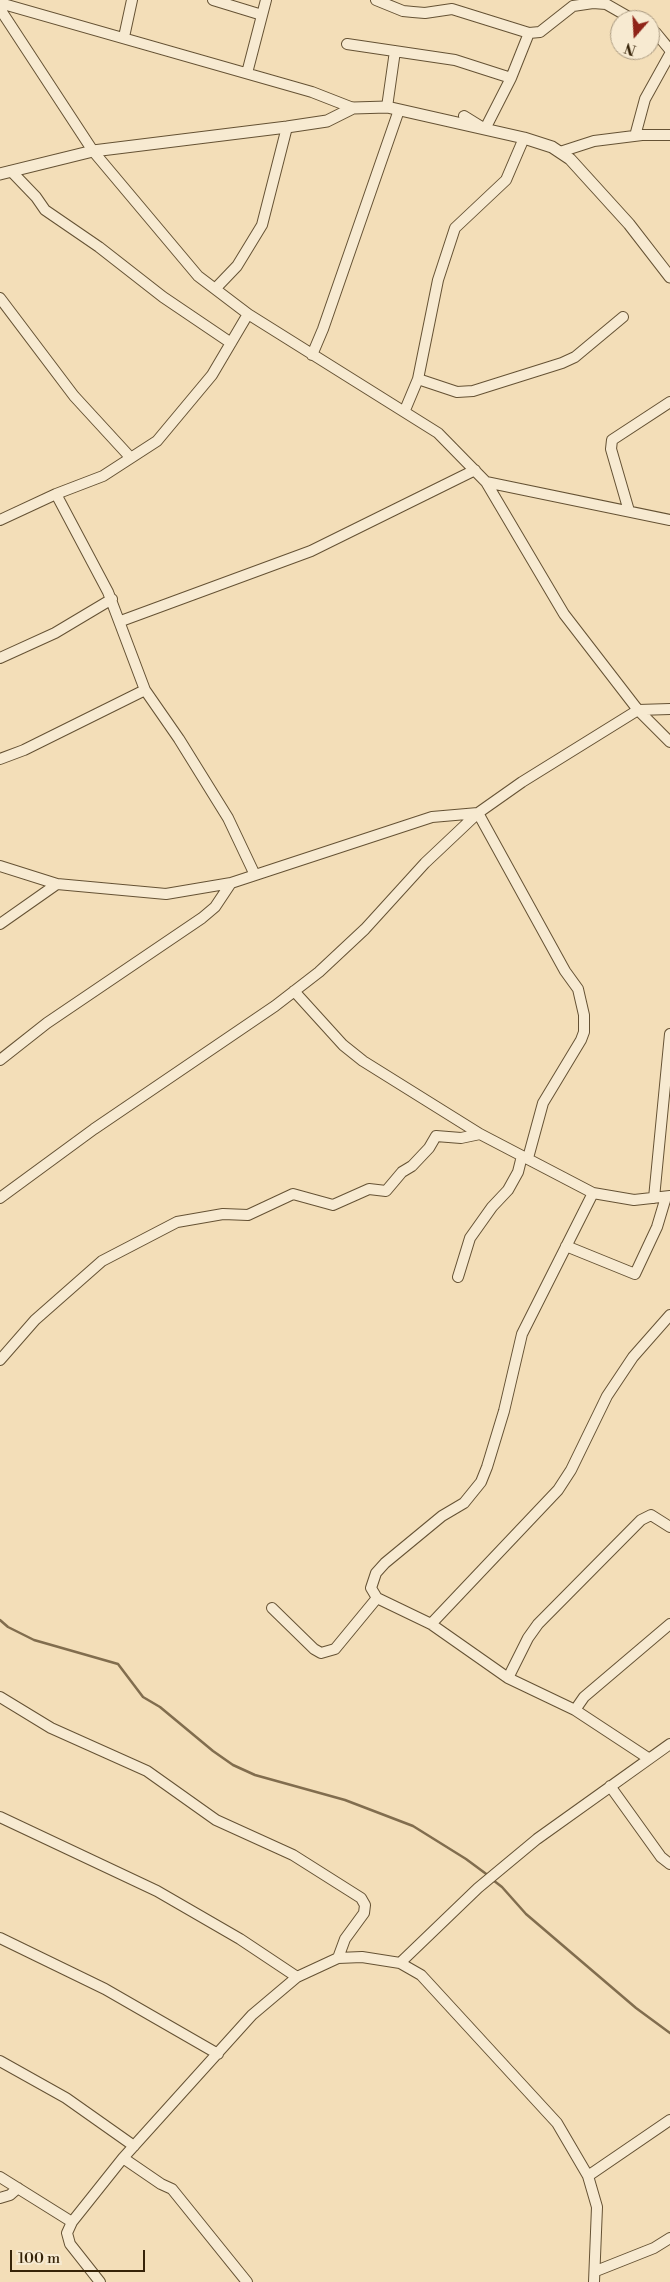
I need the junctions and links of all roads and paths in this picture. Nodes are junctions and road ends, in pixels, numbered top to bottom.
1 (132, 0) edge
2 (213, 0) edge
3 (266, 0) edge
4 (376, 0) edge
5 (0, 3) edge
6 (0, 9) edge
7 (616, 10) edge
8 (262, 15) junction
9 (529, 33) junction
10 (124, 37) junction
11 (660, 38) edge
12 (347, 44) dead end
13 (670, 50) edge
14 (394, 51) junction
15 (670, 54) edge
16 (247, 74) junction
17 (511, 78) junction
18 (387, 107) junction
19 (353, 108) junction
20 (399, 110) junction
21 (464, 116) dead end
22 (287, 128) junction
23 (485, 129) junction
24 (670, 135) edge
25 (635, 136) junction
26 (524, 138) junction
27 (93, 151) junction
28 (560, 152) junction
29 (6, 173) edge
30 (670, 277) edge
31 (215, 289) junction
32 (0, 298) edge
33 (248, 314) junction
34 (623, 317) dead end
35 (231, 343) junction
36 (312, 355) junction
37 (418, 379) junction
38 (670, 402) edge
39 (405, 410) junction
40 (130, 457) junction
41 (475, 470) junction
42 (486, 482) junction
43 (56, 494) junction
44 (629, 511) junction
45 (0, 520) edge
46 (670, 520) edge
47 (112, 599) junction
48 (121, 621) junction
49 (0, 658) edge
50 (145, 690) junction
51 (670, 709) edge
52 (638, 710) junction
53 (670, 742) edge
54 (0, 759) edge
55 (478, 813) junction
56 (0, 866) edge
57 (255, 875) junction
58 (231, 883) junction
59 (57, 884) junction
60 (0, 924) edge
61 (294, 992) junction
62 (670, 1034) edge
63 (0, 1060) edge
64 (480, 1134) junction
65 (525, 1157) junction
66 (593, 1193) junction
67 (668, 1196) edge
68 (0, 1198) edge
69 (654, 1198) junction
70 (566, 1246) junction
71 (458, 1277) dead end
72 (670, 1315) edge
73 (0, 1360) edge
74 (670, 1527) edge
75 (377, 1598) junction
76 (272, 1608) dead end
77 (431, 1624) junction
78 (670, 1624) edge
79 (508, 1678) junction
80 (0, 1697) edge
81 (574, 1710) junction
82 (670, 1744) edge
83 (648, 1758) junction
84 (610, 1786) junction
85 (0, 1817) edge
86 (670, 1864) edge
87 (0, 1938) edge
88 (338, 1958) junction
89 (400, 1963) junction
90 (297, 1976) junction
91 (218, 2054) junction
92 (0, 2061) edge
93 (670, 2120) edge
94 (134, 2146) junction
95 (123, 2158) junction
96 (588, 2176) junction
97 (0, 2177) edge
98 (18, 2188) junction
99 (0, 2198) edge
100 (72, 2222) junction
101 (670, 2238) edge
102 (596, 2271) junction
103 (100, 2282) edge
104 (247, 2282) edge
105 (594, 2282) edge

1 - 10 street
2 - 8 street
3 - 8 street
4 - 9 street
5 - 10 street
6 - 27 street
7 - 9 street
8 - 16 street
9 - 17 street
10 - 16 street
11 - 13 street
12 - 14 street
14 - 17 street
14 - 18 street
15 - 25 street
16 - 19 street
17 - 23 street
18 - 19 street
18 - 20 street
19 - 22 street
20 - 23 street
20 - 36 street
21 - 23 street
22 - 27 street
22 - 31 street
23 - 26 street
24 - 25 street
25 - 28 street
26 - 28 street
26 - 37 street
27 - 29 street
27 - 31 street
28 - 30 street
29 - 35 street
31 - 33 street
32 - 40 street
33 - 35 street
33 - 36 street
34 - 37 street
35 - 40 street
36 - 39 street
37 - 39 street
38 - 44 street
39 - 41 street
40 - 43 street
41 - 42 street
41 - 48 street
42 - 44 street
42 - 52 street
43 - 45 street
43 - 47 street
44 - 46 street
47 - 48 street
47 - 49 street
48 - 50 street
50 - 54 street
50 - 57 street
51 - 52 street
52 - 53 street
52 - 55 street
55 - 57 street
55 - 61 street
55 - 65 street
56 - 59 street
57 - 58 street
58 - 59 street
58 - 63 street
59 - 60 street
61 - 64 street
61 - 68 street
62 - 69 street
64 - 65 street
64 - 73 street
65 - 66 street
65 - 71 street
66 - 69 street
66 - 70 street
67 - 69 street
67 - 70 street
70 - 75 street
72 - 77 street
74 - 79 street
75 - 76 street
75 - 77 street
77 - 79 street
78 - 81 street
79 - 81 street
80 - 88 street
81 - 83 street
82 - 83 street
83 - 84 street
84 - 86 street
84 - 89 street
85 - 90 street
87 - 91 street
88 - 89 street
88 - 90 street
89 - 96 street
90 - 91 street
91 - 94 street
92 - 94 street
93 - 96 street
94 - 95 street
95 - 100 street
95 - 104 street
96 - 102 street
97 - 98 street
98 - 99 street
98 - 100 street
100 - 103 street
101 - 102 street
102 - 105 street

